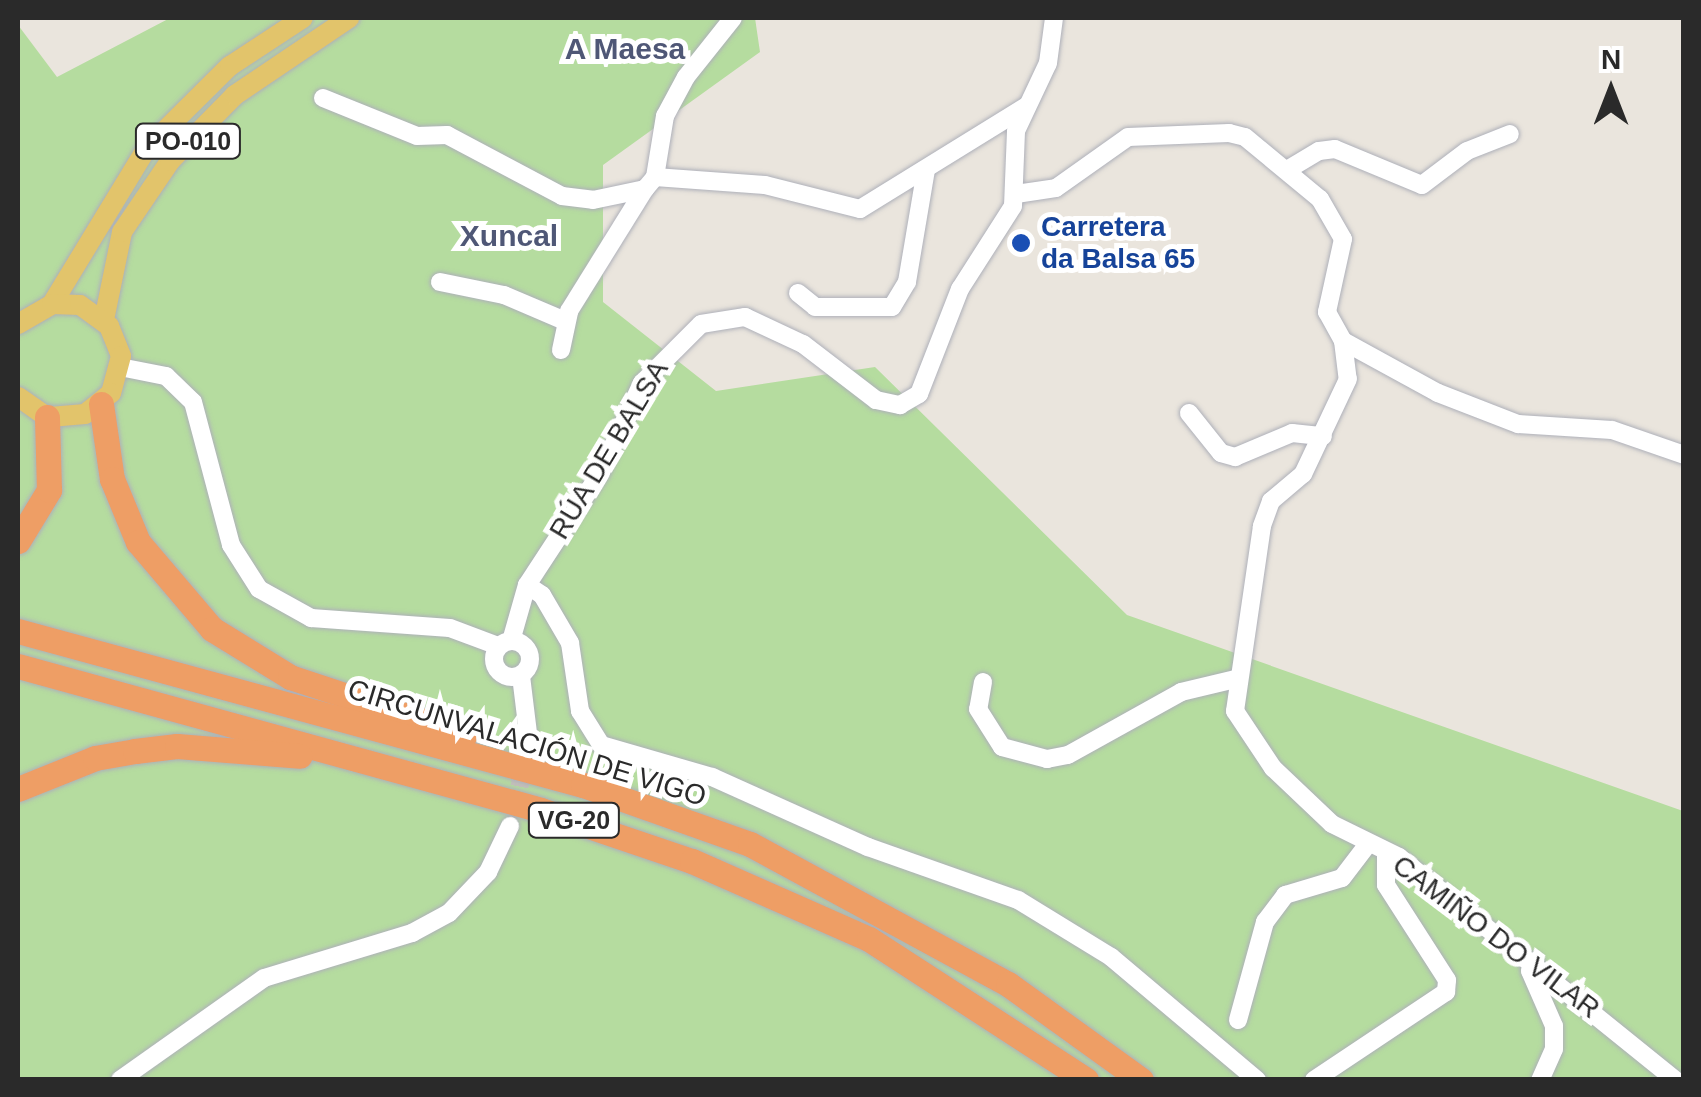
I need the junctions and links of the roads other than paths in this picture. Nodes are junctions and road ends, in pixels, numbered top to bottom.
1 (302, 18) edge
2 (349, 18) edge
3 (733, 18) edge
4 (1054, 18) edge
5 (322, 98) dead end
6 (1027, 106) junction
7 (1510, 134) dead end
8 (926, 170) junction
9 (1287, 170) junction
10 (650, 183) junction
11 (1016, 194) junction
12 (440, 282) dead end
13 (798, 293) dead end
14 (52, 304) junction
15 (104, 320) junction
16 (565, 320) junction
17 (18, 324) edge
18 (1343, 342) junction
19 (560, 350) dead end
20 (120, 367) junction
21 (18, 398) edge
22 (102, 404) junction
23 (1189, 413) dead end
24 (47, 417) junction
25 (1323, 436) junction
26 (1684, 454) edge
27 (18, 541) edge
28 (527, 584) junction
29 (18, 631) edge
30 (505, 644) junction
31 (18, 666) edge
32 (520, 676) junction
33 (1235, 679) junction
34 (984, 682) dead end
35 (530, 741) tunnel mouth
36 (341, 754) junction
37 (18, 789) edge
38 (626, 799) junction
39 (510, 826) tunnel mouth
40 (1368, 844) junction
41 (1386, 853) junction
42 (1535, 961) junction
43 (1238, 1020) dead end
44 (120, 1080) edge
45 (1086, 1080) edge
46 (1141, 1080) edge
47 (1257, 1080) edge
48 (1314, 1080) edge
49 (1540, 1080) edge
50 (1675, 1080) edge

1 - 14 main road, PO-010
2 - 15 main road, PO-010
3 - 10 street
4 - 6 street
5 - 10 street
6 - 8 street
6 - 11 street
7 - 9 street
8 - 10 street
8 - 13 street
9 - 11 street, CAMIÑO DO VILAR
9 - 18 street, CAMIÑO DO VILAR
10 - 16 street
11 - 28 street, RÚA DE BALSA
12 - 16 street
14 - 15 main road
14 - 17 main road
15 - 20 main road
16 - 19 street
18 - 25 street, CAMIÑO DO VILAR
18 - 26 street
20 - 22 main road
20 - 30 street
21 - 24 main road
22 - 24 main road
22 - 38 highway
23 - 25 street
24 - 27 highway
25 - 33 street, CAMIÑO DO VILAR
28 - 30 street, RÚA DE BALSA
28 - 47 street
29 - 38 highway, CIRCUNVALACIÓN DE VIGO / VG-20
30 - 32 street
30 - 32 street
31 - 36 highway, VG-20
32 - 35 street
33 - 34 street
33 - 40 street, CAMIÑO DO VILAR
36 - 37 highway
36 - 45 highway, VG-20
38 - 46 highway, CIRCUNVALACIÓN DE VIGO / VG-20
39 - 44 street
40 - 41 street, CAMIÑO DO VILAR
40 - 43 street
41 - 42 street, CAMIÑO DO VILAR
41 - 48 street
42 - 49 street
42 - 50 street, CAMIÑO DO VILAR

